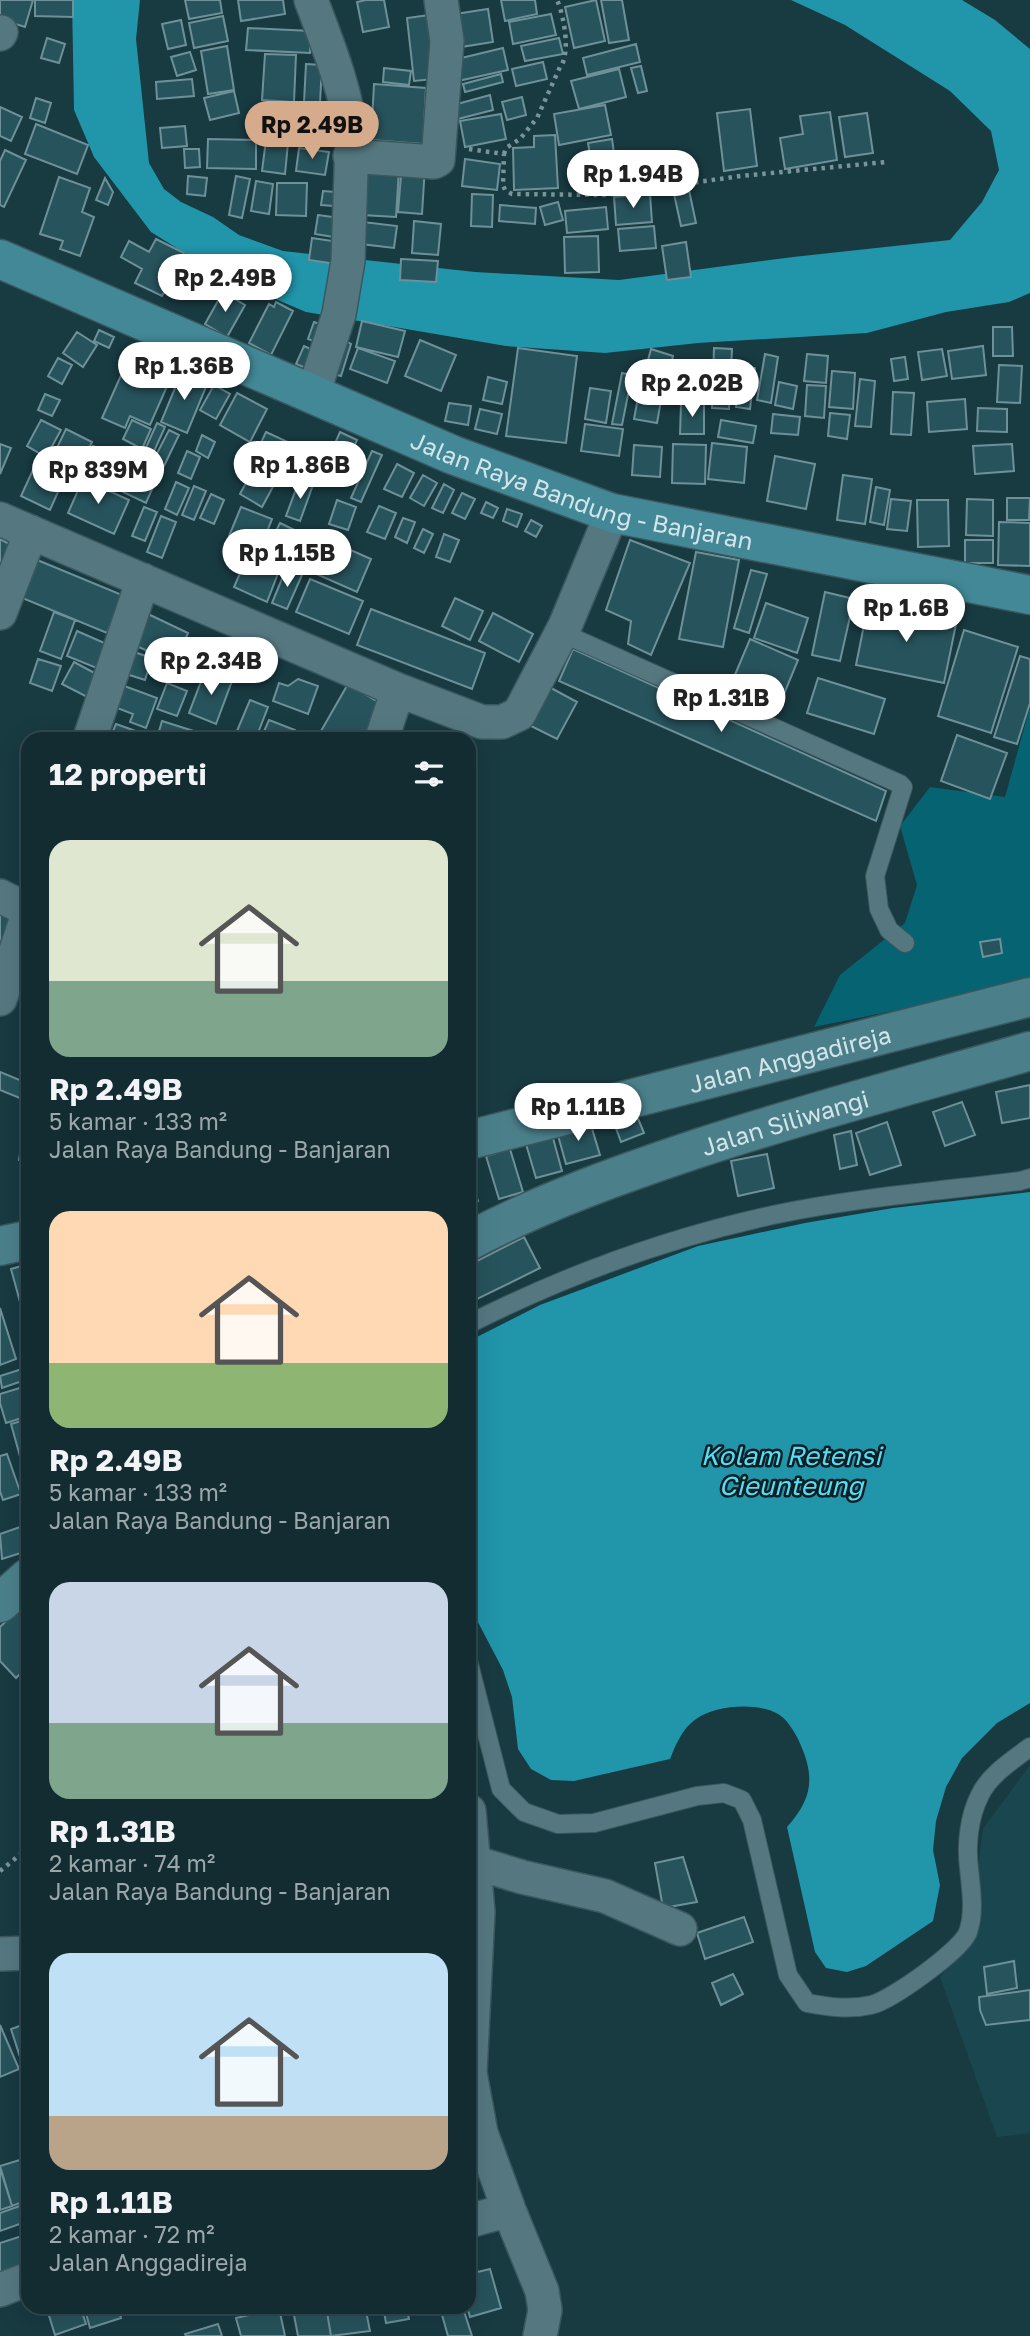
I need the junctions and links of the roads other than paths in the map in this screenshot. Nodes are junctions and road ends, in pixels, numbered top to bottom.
1 (311, 0) edge
2 (441, 0) edge
3 (351, 156) junction
4 (0, 259) edge
5 (313, 394) junction
6 (612, 513) junction
7 (0, 519) edge
8 (31, 532) junction
9 (143, 580) junction
10 (1030, 595) edge
11 (0, 612) edge
12 (562, 633) junction
13 (398, 690) junction
14 (92, 732) edge
15 (384, 732) edge
16 (0, 896) edge
17 (21, 908) edge
18 (21, 934) edge
19 (905, 943) dead end
20 (1030, 998) edge
21 (0, 999) edge
22 (1030, 1051) edge
23 (476, 1138) edge
24 (1030, 1178) edge
25 (476, 1237) edge
26 (21, 1242) edge
27 (0, 1246) edge
28 (476, 1320) edge
29 (21, 1584) edge
30 (0, 1603) edge
31 (476, 1692) edge
32 (1030, 1747) edge
33 (476, 1862) edge
34 (680, 1929) dead end
35 (476, 2108) edge
36 (479, 2158) edge
37 (509, 2210) junction
38 (476, 2219) edge
39 (21, 2282) edge
40 (0, 2290) edge
41 (540, 2336) edge

1 - 3 street
2 - 3 street
3 - 5 street
4 - 5 main road, Jalan Raya Bandung - Banjaran
5 - 6 main road, Jalan Raya Bandung - Banjaran
6 - 10 main road, Jalan Raya Bandung - Banjaran
6 - 12 street
7 - 8 street
8 - 9 street
8 - 11 street
9 - 13 street
9 - 14 street
12 - 13 street
12 - 19 lane
13 - 15 street
16 - 17 street
18 - 21 street
20 - 23 main road, Jalan Anggadireja
22 - 25 main road, Jalan Siliwangi
24 - 28 lane
26 - 27 main road
29 - 30 main road
31 - 32 lane
33 - 34 street
35 - 36 street
36 - 37 street
37 - 38 street
37 - 41 street
39 - 40 street

